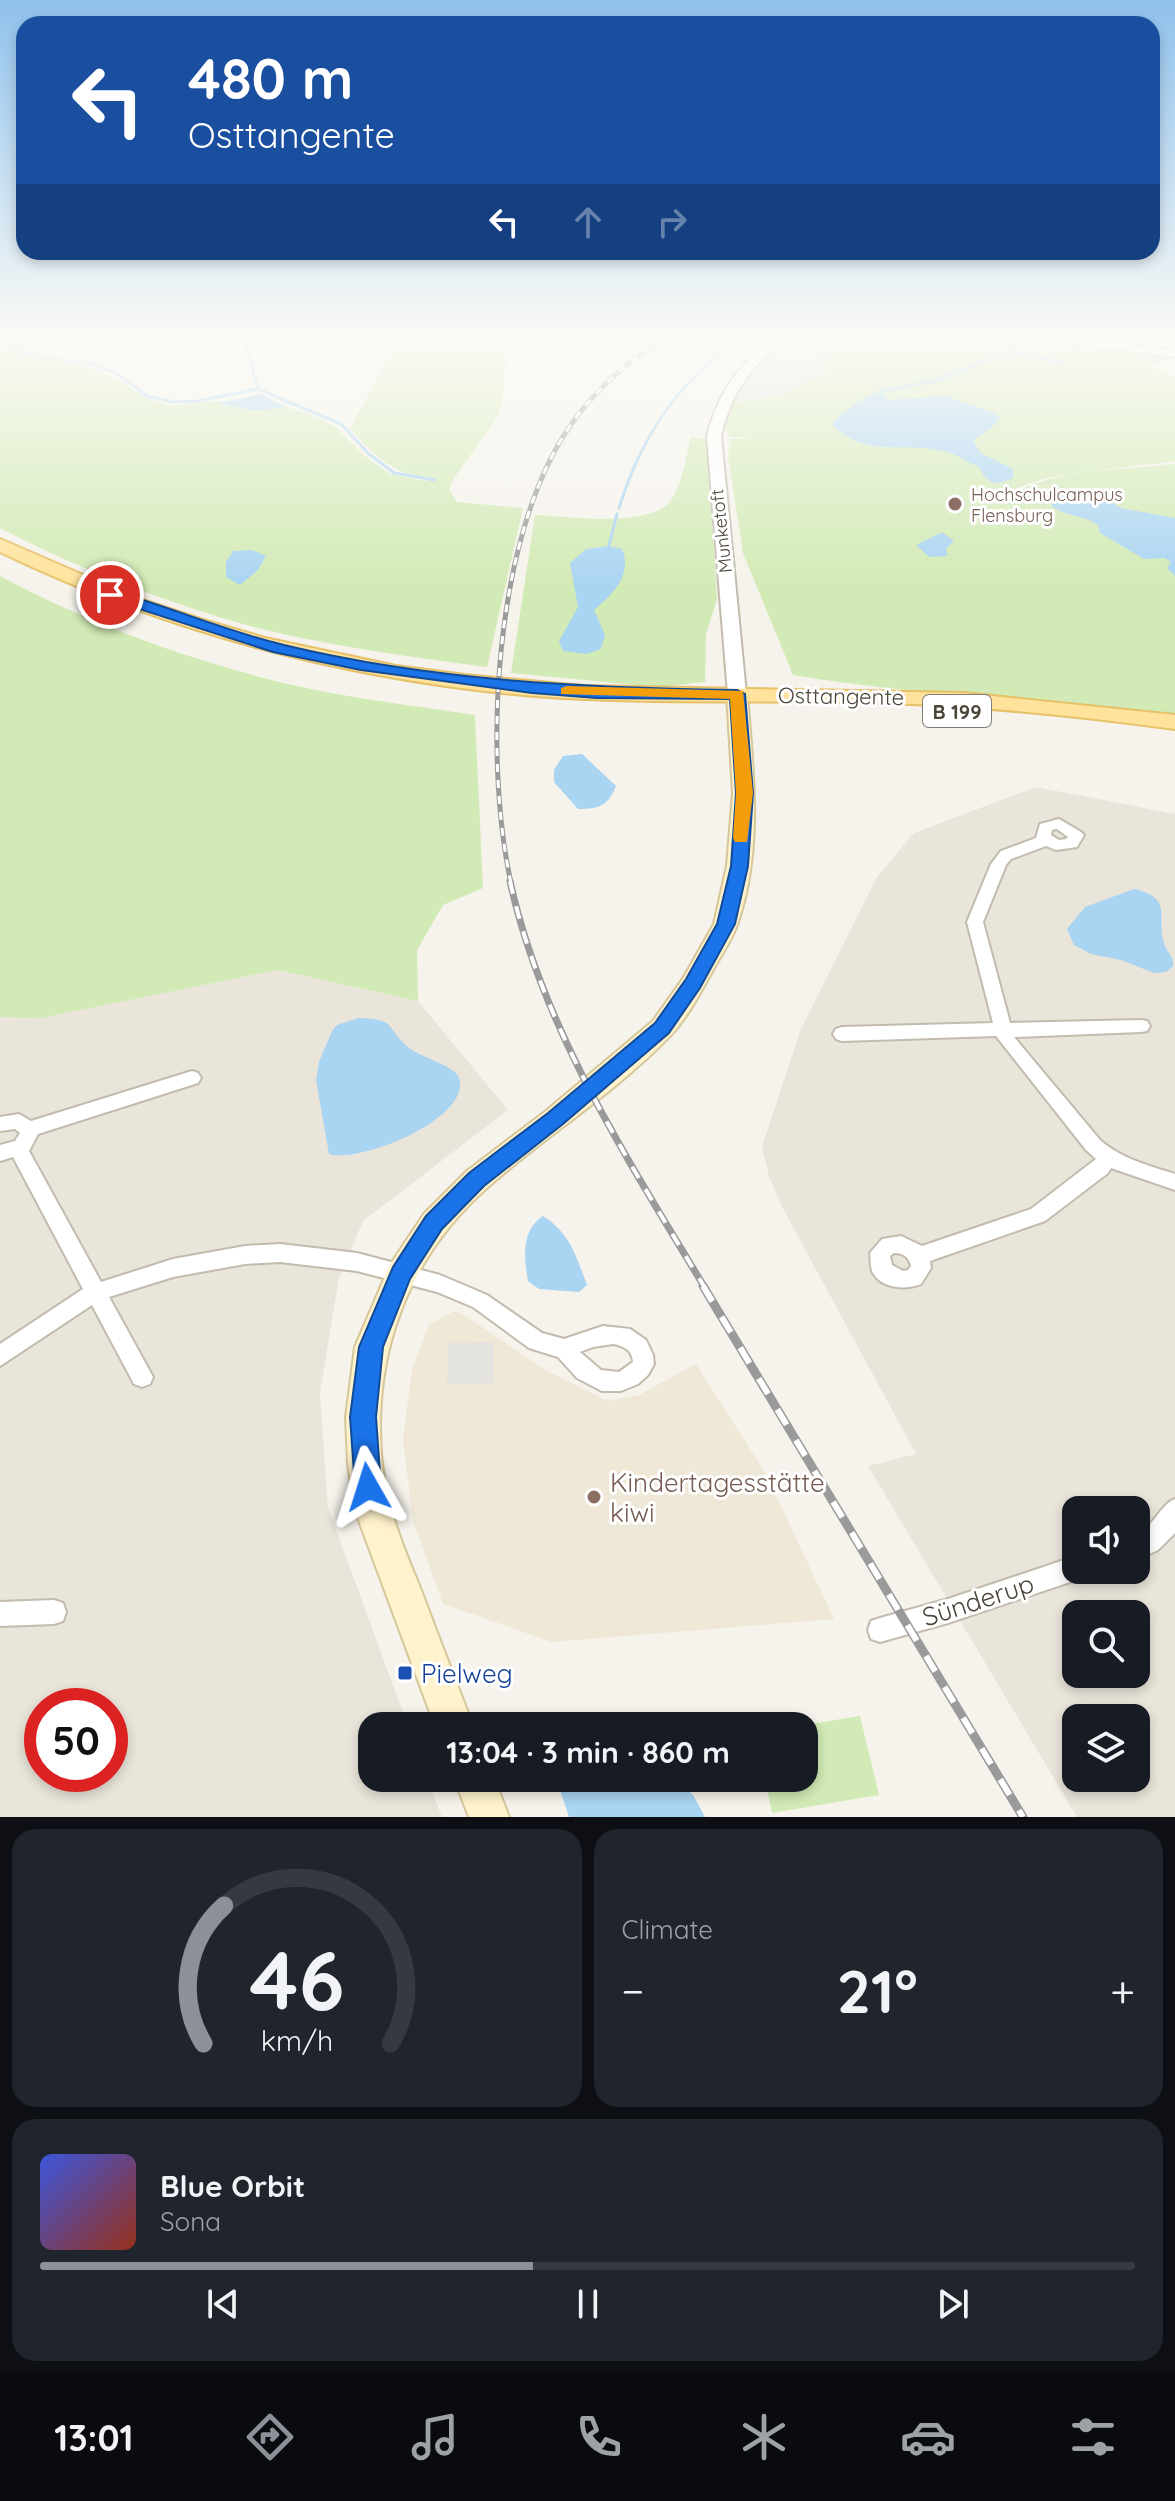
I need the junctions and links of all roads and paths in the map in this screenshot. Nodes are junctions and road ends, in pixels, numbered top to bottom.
1 (718, 419) edge
2 (0, 545) edge
3 (0, 561) edge
4 (738, 702) junction
5 (1175, 722) edge
6 (1175, 733) edge
7 (1046, 840) dead end
8 (1141, 1026) dead end
9 (1002, 1028) junction
10 (842, 1034) dead end
11 (192, 1078) dead end
12 (0, 1124) edge
13 (29, 1129) junction
14 (9, 1151) edge
15 (1107, 1157) junction
16 (1175, 1182) edge
17 (918, 1256) dead end
18 (401, 1274) junction
19 (94, 1293) junction
20 (565, 1349) dead end
21 (0, 1356) edge
22 (142, 1377) dead end
23 (1172, 1524) edge
24 (1150, 1543) edge
25 (1062, 1573) edge
26 (54, 1612) dead end
27 (0, 1614) edge
28 (880, 1630) dead end
29 (449, 1712) edge
30 (479, 1792) edge
31 (489, 1817) edge

1 - 4 street, Munketoft
2 - 4 main road, Osttangente / B 199
3 - 4 main road, Osttangente / B 199
4 - 5 main road, Osttangente / B 199
4 - 6 main road, Osttangente / B 199
4 - 18 main road
7 - 9 street
8 - 9 street
9 - 10 street
9 - 15 street
11 - 13 street
12 - 13 street
13 - 14 street
14 - 19 street
15 - 16 street
15 - 17 street
18 - 19 street
18 - 20 street
18 - 29 main road
19 - 21 street
19 - 22 street
23 - 24 street
25 - 28 street, Sünderup
26 - 27 street
30 - 31 main road

